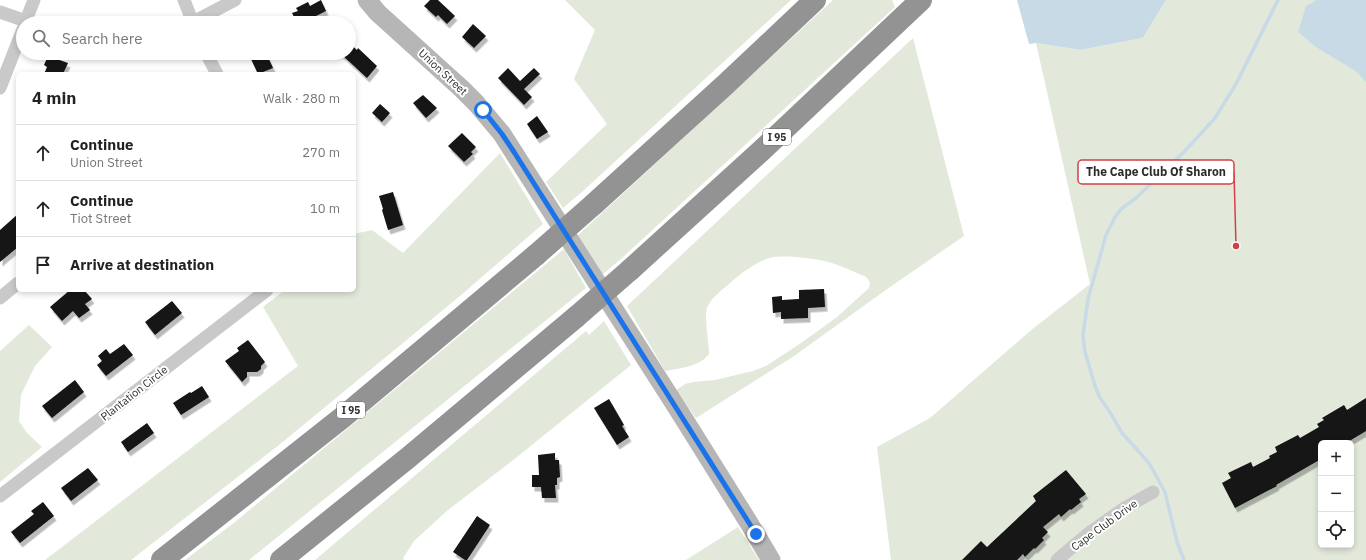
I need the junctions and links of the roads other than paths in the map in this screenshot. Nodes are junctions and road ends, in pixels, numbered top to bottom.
1 (34, 0) edge
2 (184, 0) edge
3 (235, 0) edge
4 (367, 0) edge
5 (815, 0) edge
6 (921, 0) edge
7 (0, 12) edge
8 (28, 16) edge
9 (190, 16) edge
10 (206, 16) edge
11 (16, 20) edge
12 (16, 47) edge
13 (210, 60) edge
14 (216, 72) edge
15 (0, 88) edge
16 (16, 285) edge
17 (264, 292) edge
18 (0, 298) edge
19 (1153, 492) dead end
20 (0, 496) edge
21 (162, 560) edge
22 (281, 560) edge
23 (770, 560) edge
24 (1057, 560) edge

1 - 8 street
2 - 9 street
3 - 10 street
4 - 23 main road, Union Street
5 - 21 highway, I 95, bridge
6 - 22 highway, I 95, bridge
7 - 11 street
12 - 15 street
13 - 14 street
16 - 18 street
17 - 20 street, Plantation Circle
19 - 24 street, Cape Club Drive

